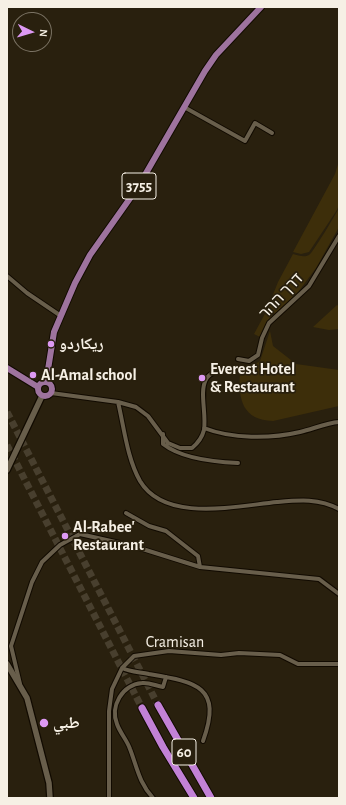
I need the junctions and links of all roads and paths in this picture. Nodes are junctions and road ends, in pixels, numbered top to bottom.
1 (261, 7) edge
2 (184, 107) junction
3 (272, 133) dead end
4 (339, 236) edge
5 (7, 276) edge
6 (61, 316) junction
7 (238, 359) dead end
8 (7, 368) edge
9 (234, 370) dead end
10 (46, 382) junction
11 (38, 387) junction
12 (51, 393) junction
13 (42, 396) junction
14 (118, 402) junction
15 (339, 422) edge
16 (204, 428) junction
17 (163, 433) junction
18 (238, 462) dead end
19 (7, 470) edge
20 (339, 509) edge
21 (126, 513) dead end
22 (200, 567) junction
23 (339, 594) edge
24 (7, 664) edge
25 (339, 664) edge
26 (122, 668) junction
27 (166, 677) junction
28 (21, 685) junction
29 (158, 705) tunnel mouth
30 (142, 708) tunnel mouth
31 (203, 741) dead end
32 (50, 798) edge
33 (109, 798) edge
34 (154, 798) edge
35 (194, 798) edge
36 (211, 798) edge

1 - 2 main road, 3755
2 - 3 street
2 - 6 main road, 3755
4 - 7 street, דרך ההר
5 - 6 street
6 - 10 main road, 3755
8 - 11 main road
9 - 16 street
10 - 11 main road
10 - 12 main road
11 - 13 main road
12 - 13 main road
12 - 14 street
13 - 19 street
14 - 17 street
14 - 20 street
15 - 16 street
16 - 17 street
17 - 18 street
21 - 22 street
22 - 23 street
22 - 28 street
24 - 28 street
25 - 26 street, Cramisan
26 - 27 street
26 - 33 street, Cramisan
27 - 31 street
27 - 34 street
28 - 32 street
29 - 36 highway, 60
30 - 35 highway, 60

